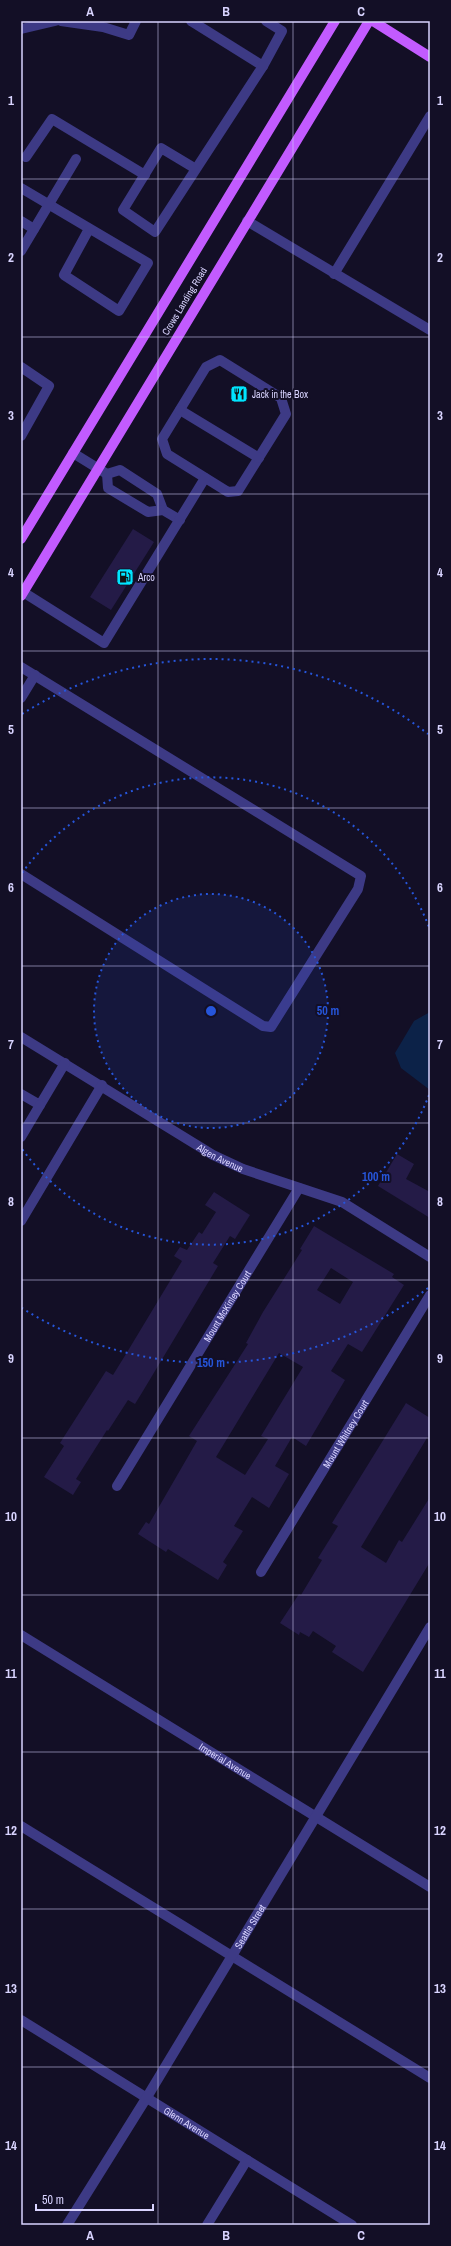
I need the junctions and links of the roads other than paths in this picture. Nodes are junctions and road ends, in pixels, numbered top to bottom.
1 (26, 21) edge
2 (55, 21) edge
3 (61, 21) edge
4 (136, 21) edge
5 (191, 21) edge
6 (266, 21) edge
7 (335, 21) edge
8 (369, 21) edge
9 (373, 21) edge
10 (21, 29) edge
11 (430, 57) edge
12 (263, 66) junction
13 (430, 116) edge
14 (26, 157) dead end
15 (76, 160) dead end
16 (196, 169) junction
17 (145, 175) junction
18 (21, 188) edge
19 (49, 205) junction
20 (21, 221) edge
21 (247, 221) junction
22 (34, 229) junction
23 (89, 229) junction
24 (21, 251) edge
25 (334, 274) junction
26 (430, 330) edge
27 (21, 367) edge
28 (180, 410) junction
29 (21, 436) edge
30 (73, 454) junction
31 (259, 458) junction
32 (97, 468) junction
33 (107, 474) junction
34 (205, 478) junction
35 (163, 510) junction
36 (180, 520) junction
37 (21, 539) edge
38 (22, 594) edge
39 (21, 667) edge
40 (35, 676) junction
41 (21, 698) edge
42 (21, 874) edge
43 (21, 1037) edge
44 (65, 1063) junction
45 (102, 1085) junction
46 (21, 1094) edge
47 (40, 1105) junction
48 (21, 1137) edge
49 (299, 1188) junction
50 (21, 1221) edge
51 (430, 1257) edge
52 (430, 1295) edge
53 (117, 1486) dead end
54 (261, 1572) dead end
55 (430, 1627) edge
56 (21, 1635) edge
57 (314, 1817) junction
58 (21, 1826) edge
59 (430, 1887) edge
60 (232, 1955) junction
61 (21, 2020) edge
62 (430, 2078) edge
63 (147, 2097) junction
64 (247, 2160) junction
65 (345, 2223) edge
66 (67, 2225) edge
67 (207, 2225) edge

1 - 10 street
2 - 10 street
3 - 4 street
5 - 12 street
6 - 12 street
7 - 30 main road, Crows Landing Road
8 - 21 main road, Crows Landing Road
9 - 11 main road
12 - 16 street
13 - 25 street
14 - 17 street
15 - 19 street
16 - 17 street
16 - 17 street
18 - 19 street
19 - 22 street
19 - 23 street
20 - 22 street
21 - 25 street
21 - 32 main road, Crows Landing Road
22 - 24 street
23 - 23 street
25 - 26 street
27 - 29 street
28 - 31 street
28 - 31 street
28 - 34 street
30 - 32 street
30 - 37 main road, Crows Landing Road
31 - 34 street
32 - 33 street
32 - 38 main road, Crows Landing Road
33 - 35 street
33 - 35 street
34 - 36 street
35 - 36 street
36 - 38 street
39 - 40 street
40 - 41 street
40 - 42 street
43 - 44 street, Algen Avenue
44 - 45 street, Algen Avenue
44 - 47 street
45 - 49 street, Algen Avenue
45 - 50 street
46 - 47 street
47 - 48 street
49 - 51 street, Algen Avenue
49 - 53 street, Mount McKinley Court
52 - 54 street, Mount Whitney Court
55 - 57 street, Seattle Street
56 - 57 street, Imperial Avenue
57 - 59 street, Imperial Avenue
57 - 60 street, Seattle Street
58 - 60 street
60 - 62 street
60 - 63 street, Seattle Street
61 - 63 street, Glenn Avenue
63 - 64 street, Glenn Avenue
63 - 66 street, Seattle Street
64 - 65 street, Glenn Avenue
64 - 67 street

